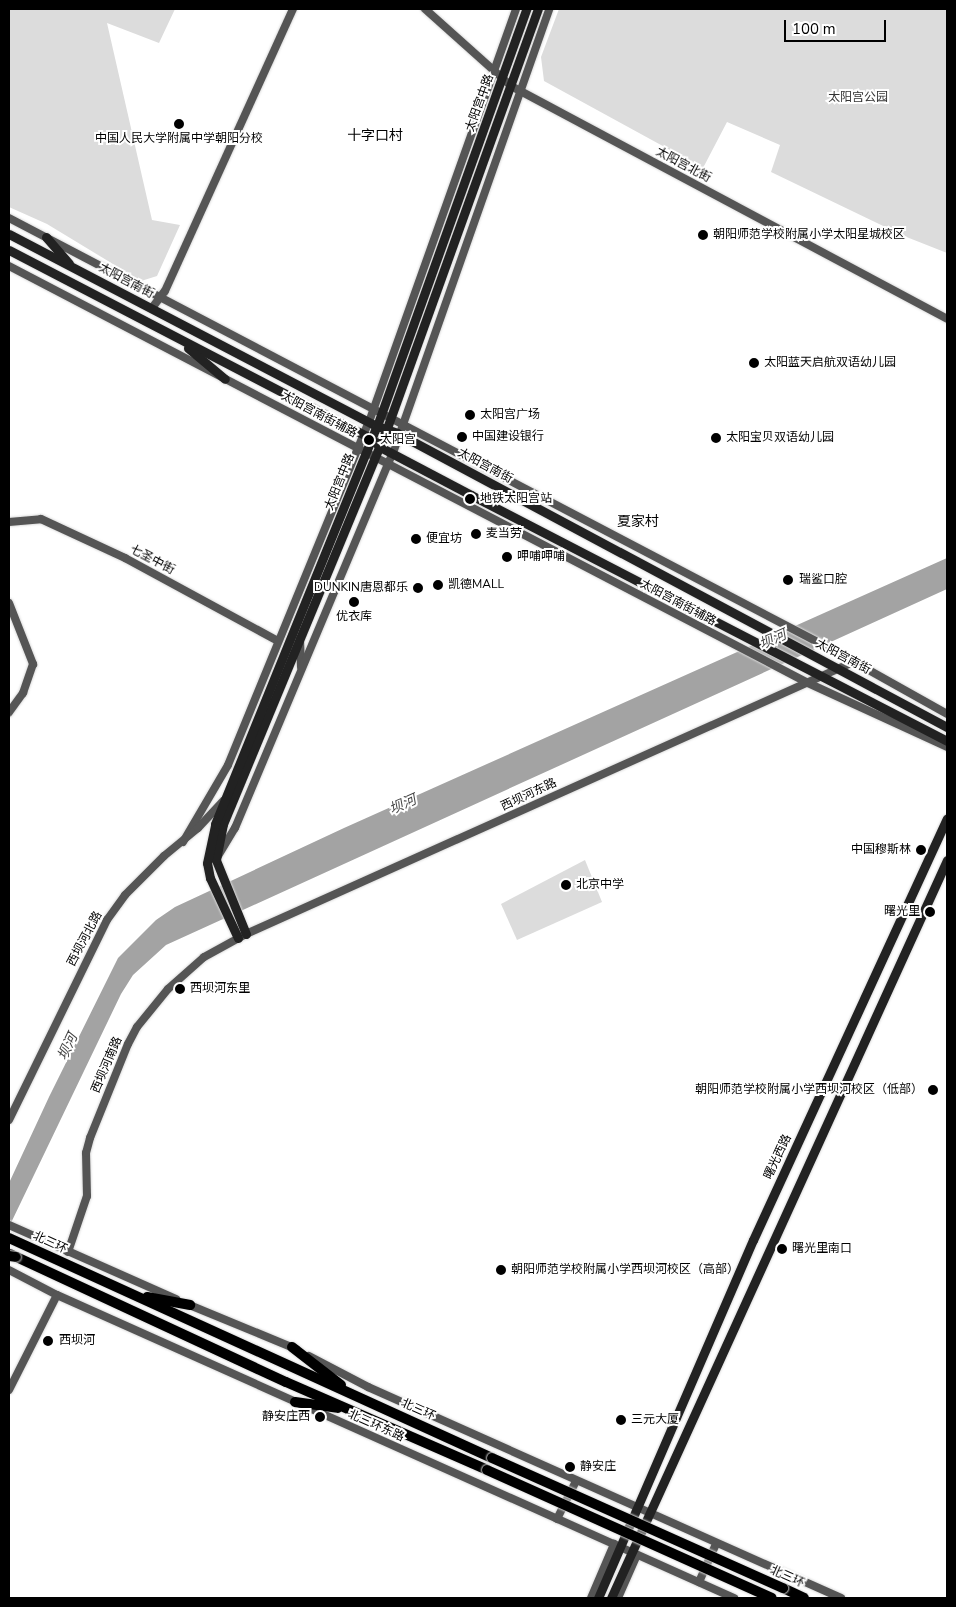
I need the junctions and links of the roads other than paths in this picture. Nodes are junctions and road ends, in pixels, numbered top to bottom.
1 (293, 9) edge
2 (425, 9) edge
3 (516, 9) edge
4 (526, 9) edge
5 (538, 9) edge
6 (549, 9) edge
7 (493, 73) junction
8 (501, 80) junction
9 (515, 88) junction
10 (9, 218) edge
11 (9, 234) edge
12 (46, 237) junction
13 (445, 237) junction
14 (452, 248) junction
15 (9, 250) edge
16 (9, 266) edge
17 (72, 267) junction
18 (424, 268) junction
19 (452, 281) junction
20 (161, 298) junction
21 (152, 308) junction
22 (947, 319) edge
23 (177, 338) junction
24 (225, 379) junction
25 (377, 412) junction
26 (391, 419) junction
27 (373, 424) junction
28 (400, 424) junction
29 (387, 428) junction
30 (397, 433) junction
31 (363, 434) junction
32 (372, 439) junction
33 (380, 447) junction
34 (357, 448) junction
35 (366, 453) junction
36 (392, 453) junction
37 (376, 458) junction
38 (388, 464) junction
39 (9, 522) edge
40 (329, 570) junction
41 (341, 575) junction
42 (9, 603) edge
43 (296, 626) junction
44 (300, 638) junction
45 (278, 641) junction
46 (853, 662) junction
47 (269, 663) junction
48 (839, 669) junction
49 (300, 672) junction
50 (821, 677) junction
51 (808, 683) junction
52 (9, 712) edge
53 (947, 714) edge
54 (947, 728) edge
55 (947, 741) edge
56 (947, 748) edge
57 (225, 799) junction
58 (947, 818) edge
59 (184, 842) junction
60 (216, 860) junction
61 (947, 860) edge
62 (240, 932) junction
63 (9, 1120) edge
64 (9, 1225) edge
65 (9, 1238) edge
66 (68, 1252) junction
67 (11, 1255) edge
68 (9, 1270) edge
69 (57, 1294) junction
70 (131, 1294) junction
71 (190, 1305) junction
72 (292, 1347) junction
73 (9, 1390) edge
74 (353, 1395) junction
75 (294, 1402) junction
76 (354, 1411) junction
77 (576, 1481) junction
78 (638, 1509) junction
79 (651, 1515) junction
80 (557, 1519) junction
81 (716, 1544) junction
82 (617, 1546) junction
83 (635, 1554) junction
84 (699, 1582) junction
85 (591, 1598) edge
86 (598, 1598) edge
87 (611, 1598) edge
88 (618, 1598) edge
89 (734, 1598) edge
90 (772, 1598) edge
91 (804, 1598) edge
92 (842, 1598) edge

1 - 20 street
2 - 7 street, 太阳宫北街
3 - 7 street, 太阳宫中路
4 - 8 main road, 太阳宫中路
5 - 9 main road, 太阳宫中路
6 - 9 street, 太阳宫中路
7 - 8 street, 太阳宫北街
7 - 18 street, 太阳宫中路
8 - 9 street, 太阳宫北街
8 - 13 main road, 太阳宫中路
9 - 14 main road, 太阳宫中路
9 - 19 street, 太阳宫中路
9 - 22 street, 太阳宫北街
10 - 12 street, 太阳宫南街
11 - 17 main road, 太阳宫南街
12 - 17 main road
12 - 20 street, 太阳宫南街
13 - 18 street
13 - 25 main road, 太阳宫中路
14 - 19 street
14 - 26 main road, 太阳宫中路
15 - 23 main road
16 - 24 street, 太阳宫南街辅路
17 - 21 main road, 太阳宫南街
18 - 25 street, 太阳宫中路
19 - 28 street, 太阳宫中路
20 - 21 street
20 - 25 street, 太阳宫南街
21 - 27 main road, 太阳宫南街
23 - 24 main road
23 - 31 main road
24 - 34 street, 太阳宫南街辅路
25 - 26 street, 太阳宫南街
25 - 27 main road, 太阳宫中路
26 - 28 street, 太阳宫南街
26 - 29 main road, 太阳宫中路
27 - 29 main road, 太阳宫南街
27 - 31 street, 太阳宫中路
27 - 32 main road, 太阳宫中路
28 - 30 street, 太阳宫中路
28 - 46 street, 太阳宫南街
29 - 30 main road, 太阳宫南街
29 - 33 main road, 太阳宫中路
30 - 36 street, 太阳宫中路
30 - 48 main road, 太阳宫南街
31 - 32 main road
31 - 34 street, 太阳宫中路
32 - 33 main road
32 - 35 main road, 太阳宫中路
33 - 36 main road
33 - 37 main road, 太阳宫中路
34 - 35 street, 太阳宫南街辅路
34 - 45 street, 太阳宫中路
35 - 37 street, 太阳宫南街辅路
35 - 43 main road, 太阳宫中路
36 - 38 street, 太阳宫中路
36 - 50 main road
37 - 38 street, 太阳宫南街辅路
37 - 40 main road, 太阳宫中路
38 - 41 street, 太阳宫中路
38 - 51 street, 太阳宫南街辅路
39 - 45 street, 七圣中街
40 - 41 street
40 - 44 main road, 太阳宫中路
41 - 49 street, 太阳宫中路
42 - 52 street
43 - 47 street
43 - 57 main road, 太阳宫中路
44 - 49 street
44 - 60 main road, 太阳宫中路
45 - 47 street, 太阳宫中路
46 - 48 street, 西坝河东路
46 - 53 street, 太阳宫南街
47 - 59 street, 太阳宫中路
48 - 50 street, 西坝河东路
48 - 54 main road, 太阳宫南街
49 - 60 street, 太阳宫中路
50 - 51 street, 西坝河东路
50 - 55 main road
51 - 56 street
51 - 62 street, 西坝河东路
57 - 59 street, 西坝河北路
57 - 62 main road, 太阳宫中路
58 - 78 main road, 曙光西路
59 - 63 street, 西坝河北路
60 - 62 main road, 太阳宫中路
61 - 79 main road
62 - 66 street, 西坝河南路
64 - 66 street
65 - 70 highway, 北三环
66 - 71 street
67 - 76 highway, 北三环
68 - 69 street, 北三环东路
69 - 73 street
69 - 75 street, 北三环东路
70 - 71 highway
70 - 74 highway, 北三环
71 - 72 street
72 - 74 highway
72 - 77 street
74 - 91 highway, 北三环, bridge
75 - 76 highway
75 - 80 street, 北三环东路
76 - 90 highway, 北三环, bridge
77 - 78 street
77 - 80 street
78 - 79 street
78 - 82 main road, 曙光西路
79 - 81 street
79 - 83 main road
80 - 82 street, 北三环东路
81 - 84 street
81 - 92 street
82 - 83 street, 北三环东路
82 - 85 street
82 - 86 main road, 曙光西路
83 - 84 street, 北三环东路
83 - 87 main road
83 - 88 street
84 - 89 street, 北三环东路

